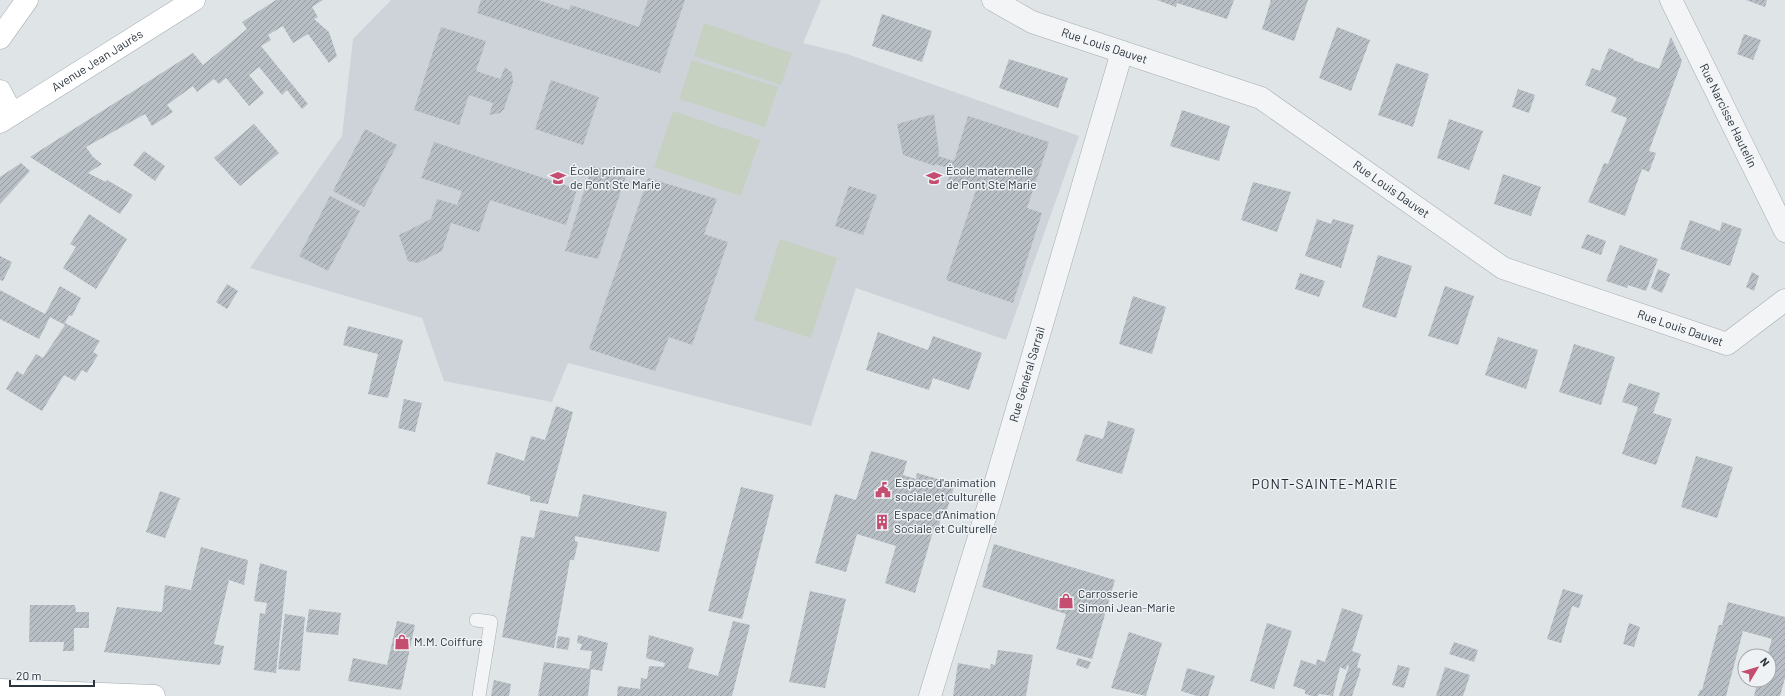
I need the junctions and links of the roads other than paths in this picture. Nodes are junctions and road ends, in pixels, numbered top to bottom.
1 (27, 0) edge
2 (194, 0) edge
3 (993, 0) edge
4 (1671, 0) edge
5 (0, 38) edge
6 (1122, 52) junction
7 (0, 91) edge
8 (6, 118) edge
9 (1785, 231) edge
10 (1785, 300) edge
11 (476, 620) dead end
12 (0, 690) edge
13 (154, 696) edge
14 (479, 696) edge
15 (930, 696) edge

1 - 5 main road
2 - 8 main road, Avenue Jean Jaurès
3 - 6 street, Rue Louis Dauvet
4 - 9 street, Rue Narcisse Hautelin
6 - 10 street, Rue Louis Dauvet
6 - 15 street, Rue Général Sarrail
7 - 8 main road
11 - 14 lane
12 - 13 main road

